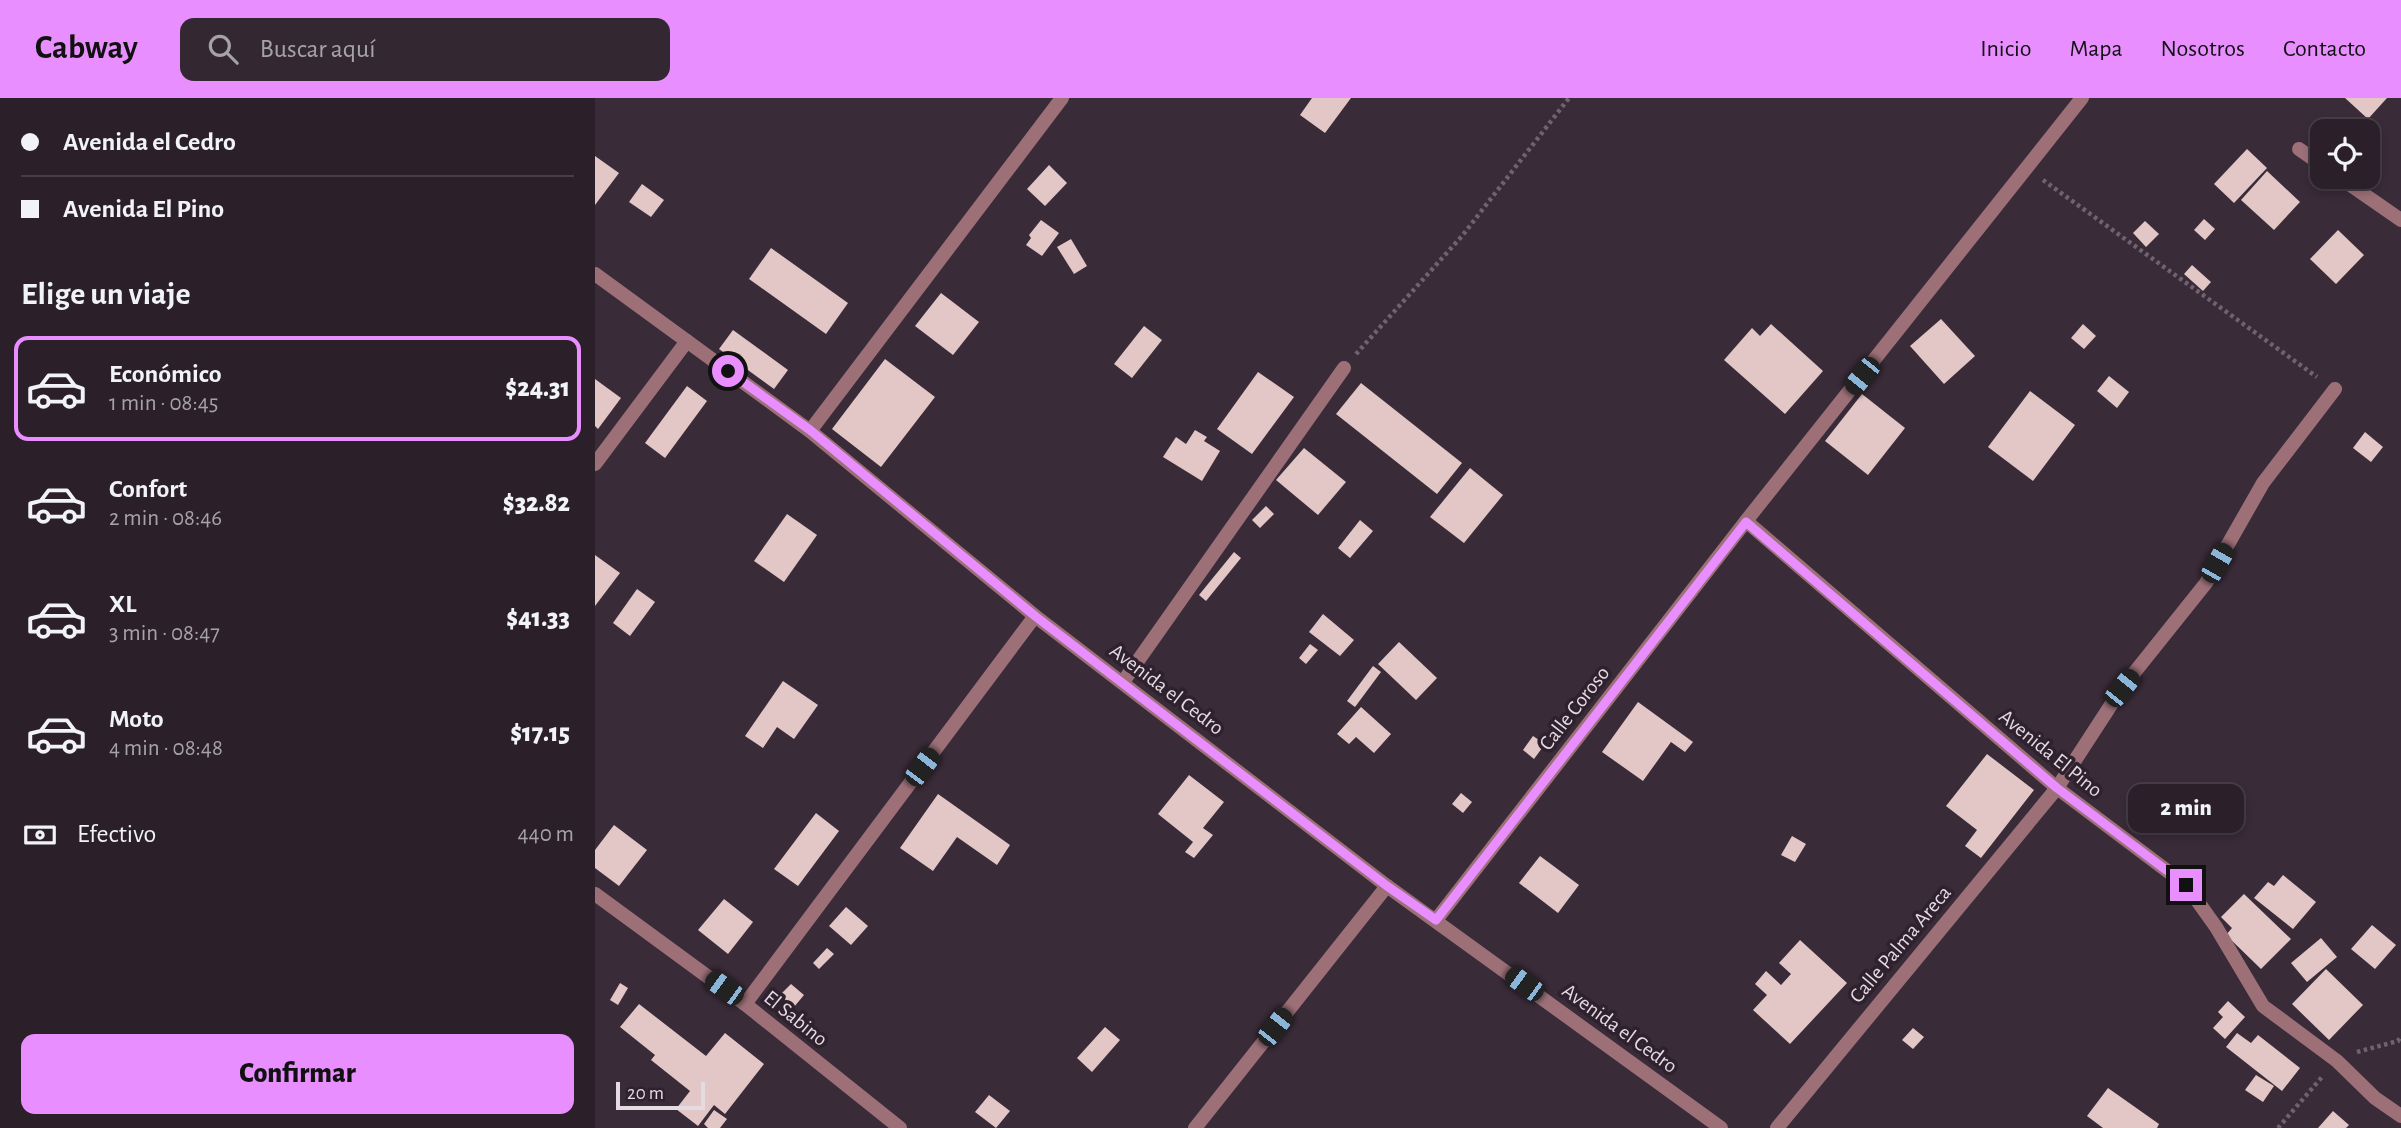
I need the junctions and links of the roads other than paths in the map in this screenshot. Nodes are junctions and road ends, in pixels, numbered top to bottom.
1 (1062, 98) edge
2 (2082, 98) edge
3 (2299, 149) dead end
4 (2310, 157) edge
5 (2356, 189) edge
6 (2401, 220) edge
7 (595, 274) edge
8 (687, 341) junction
9 (1344, 368) road end
10 (2335, 389) road end
11 (810, 430) junction
12 (595, 464) edge
13 (1746, 522) junction
14 (1035, 616) junction
15 (1123, 682) junction
16 (2057, 788) junction
17 (1387, 886) junction
18 (595, 894) edge
19 (1436, 920) junction
20 (745, 1004) junction
21 (2401, 1116) edge
22 (900, 1128) edge
23 (1195, 1128) edge
24 (1721, 1128) edge
25 (1777, 1128) edge

1 - 11 street
2 - 13 street, Calle Coroso
3 - 4 street
5 - 6 street
7 - 8 street, Avenida el Cedro
8 - 11 street, Avenida el Cedro
8 - 12 street
9 - 15 street
10 - 16 street, Calle Palma Areca
11 - 14 street, Avenida el Cedro
13 - 16 street, Avenida El Pino
13 - 19 street, Calle Coroso
14 - 15 street, Avenida el Cedro
14 - 20 street
15 - 17 street, Avenida el Cedro
16 - 21 street, Avenida El Pino
16 - 25 street, Calle Palma Areca
17 - 19 street, Avenida el Cedro
17 - 23 street
18 - 20 street, El Sabino
19 - 24 street, Avenida el Cedro
20 - 22 street, El Sabino

